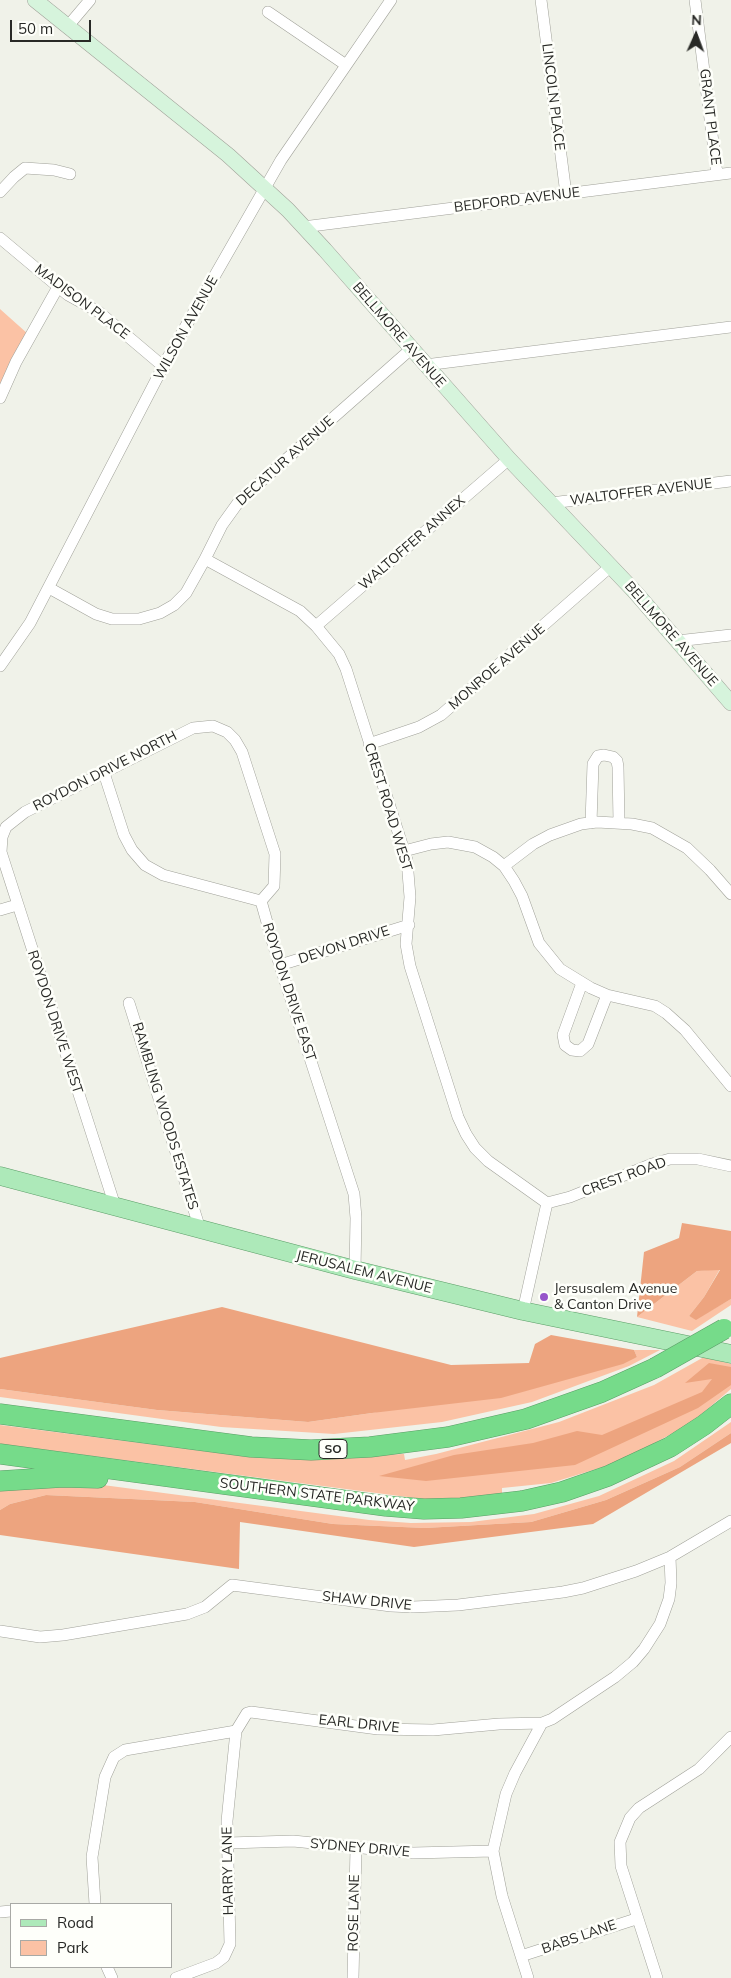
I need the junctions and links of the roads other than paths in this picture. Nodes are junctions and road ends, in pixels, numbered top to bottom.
1 (34, 0) edge
2 (90, 0) edge
3 (391, 0) edge
4 (541, 0) edge
5 (695, 0) edge
6 (268, 12) dead end
7 (68, 26) junction
8 (346, 65) junction
9 (731, 173) edge
10 (70, 174) dead end
11 (717, 174) junction
12 (264, 189) junction
13 (0, 192) edge
14 (566, 194) junction
15 (303, 227) junction
16 (0, 238) edge
17 (58, 287) junction
18 (731, 327) edge
19 (411, 349) junction
20 (425, 365) junction
21 (164, 367) junction
22 (0, 398) edge
23 (509, 459) junction
24 (731, 481) edge
25 (551, 503) junction
26 (205, 559) junction
27 (610, 566) junction
28 (49, 588) junction
29 (316, 626) junction
30 (731, 634) edge
31 (677, 641) junction
32 (0, 666) edge
33 (731, 703) edge
34 (369, 744) junction
35 (104, 773) junction
36 (619, 822) junction
37 (591, 823) junction
38 (2, 837) joint
39 (404, 851) junction
40 (504, 866) junction
41 (731, 894) edge
42 (261, 901) junction
43 (17, 905) junction
44 (0, 910) edge
45 (408, 924) junction
46 (280, 965) junction
47 (582, 983) junction
48 (607, 995) junction
49 (129, 1003) dead end
50 (731, 1086) edge
51 (731, 1166) edge
52 (0, 1176) edge
53 (547, 1204) junction
54 (115, 1206) junction
55 (200, 1229) junction
56 (355, 1270) junction
57 (523, 1311) junction
58 (727, 1326) edge
59 (731, 1354) edge
60 (731, 1404) edge
61 (0, 1414) edge
62 (0, 1454) edge
63 (29, 1478) junction
64 (0, 1481) edge
65 (0, 1486) edge
66 (273, 1490) junction
67 (731, 1522) edge
68 (670, 1557) junction
69 (0, 1631) edge
70 (542, 1724) junction
71 (236, 1730) junction
72 (731, 1737) edge
73 (228, 1843) junction
74 (356, 1848) junction
75 (493, 1850) junction
76 (95, 1903) edge
77 (636, 1919) junction
78 (521, 1956) junction
79 (176, 1978) edge
80 (353, 1978) edge
81 (528, 1978) edge
82 (657, 1978) edge

1 - 7 main road, BELLMORE AVENUE
2 - 7 street
3 - 8 street, WILSON AVENUE
4 - 14 street, LINCOLN PLACE
5 - 11 street, GRANT PLACE
6 - 8 street
7 - 12 main road, BELLMORE AVENUE
8 - 12 street, WILSON AVENUE
9 - 11 street, BEDFORD AVENUE
10 - 13 street
11 - 14 street, BEDFORD AVENUE
12 - 15 main road, BELLMORE AVENUE
12 - 21 street, WILSON AVENUE
14 - 15 street, BEDFORD AVENUE
15 - 19 main road, BELLMORE AVENUE
16 - 17 street, MADISON PLACE
17 - 21 street, MADISON PLACE
17 - 22 street
18 - 20 street
19 - 20 main road, BELLMORE AVENUE
19 - 26 street, DECATUR AVENUE
20 - 23 main road, BELLMORE AVENUE
21 - 28 street, WILSON AVENUE
23 - 25 main road, BELLMORE AVENUE
23 - 29 street, WALTOFFER ANNEX
24 - 25 street, WALTOFFER AVENUE
25 - 27 main road, BELLMORE AVENUE
26 - 28 street, DECATUR AVENUE
26 - 29 street, CREST ROAD WEST
27 - 31 main road, BELLMORE AVENUE
27 - 34 street, MONROE AVENUE
28 - 32 street, WILSON AVENUE
29 - 34 street, CREST ROAD WEST
30 - 31 street
31 - 33 main road, BELLMORE AVENUE
34 - 39 street, CREST ROAD WEST
35 - 38 street, ROYDON DRIVE NORTH
35 - 42 street
35 - 42 street, ROYDON DRIVE NORTH
36 - 37 street
36 - 37 street
36 - 41 street
37 - 40 street
38 - 43 street, ROYDON DRIVE WEST
39 - 40 street
39 - 45 street, CREST ROAD WEST
40 - 47 street
42 - 46 street, ROYDON DRIVE EAST
43 - 44 street
43 - 54 street, ROYDON DRIVE WEST
45 - 46 street, DEVON DRIVE
45 - 53 street, CREST ROAD WEST
46 - 56 street, ROYDON DRIVE EAST
47 - 48 street
47 - 48 street
48 - 50 street
49 - 55 street, RAMBLING WOODS ESTATES
51 - 53 street, CREST ROAD
52 - 54 main road, JERUSALEM AVENUE
53 - 57 street
54 - 55 main road, JERUSALEM AVENUE
55 - 56 main road, JERUSALEM AVENUE
56 - 57 main road, JERUSALEM AVENUE
57 - 59 main road, JERUSALEM AVENUE
58 - 61 highway, SO, bridge
60 - 66 highway, SOUTHERN STATE PARKWAY
62 - 66 highway, SOUTHERN STATE PARKWAY
63 - 64 highway
63 - 65 street
63 - 66 highway
67 - 68 street, SHAW DRIVE
68 - 69 street, SHAW DRIVE
68 - 70 street
70 - 71 street, EARL DRIVE
70 - 75 street
71 - 73 street, HARRY LANE
71 - 76 street
72 - 77 street
73 - 74 street, SYDNEY DRIVE
73 - 79 street, HARRY LANE
74 - 75 street, SYDNEY DRIVE
74 - 80 street, ROSE LANE
75 - 78 street
77 - 78 street, BABS LANE
77 - 82 street
78 - 81 street

